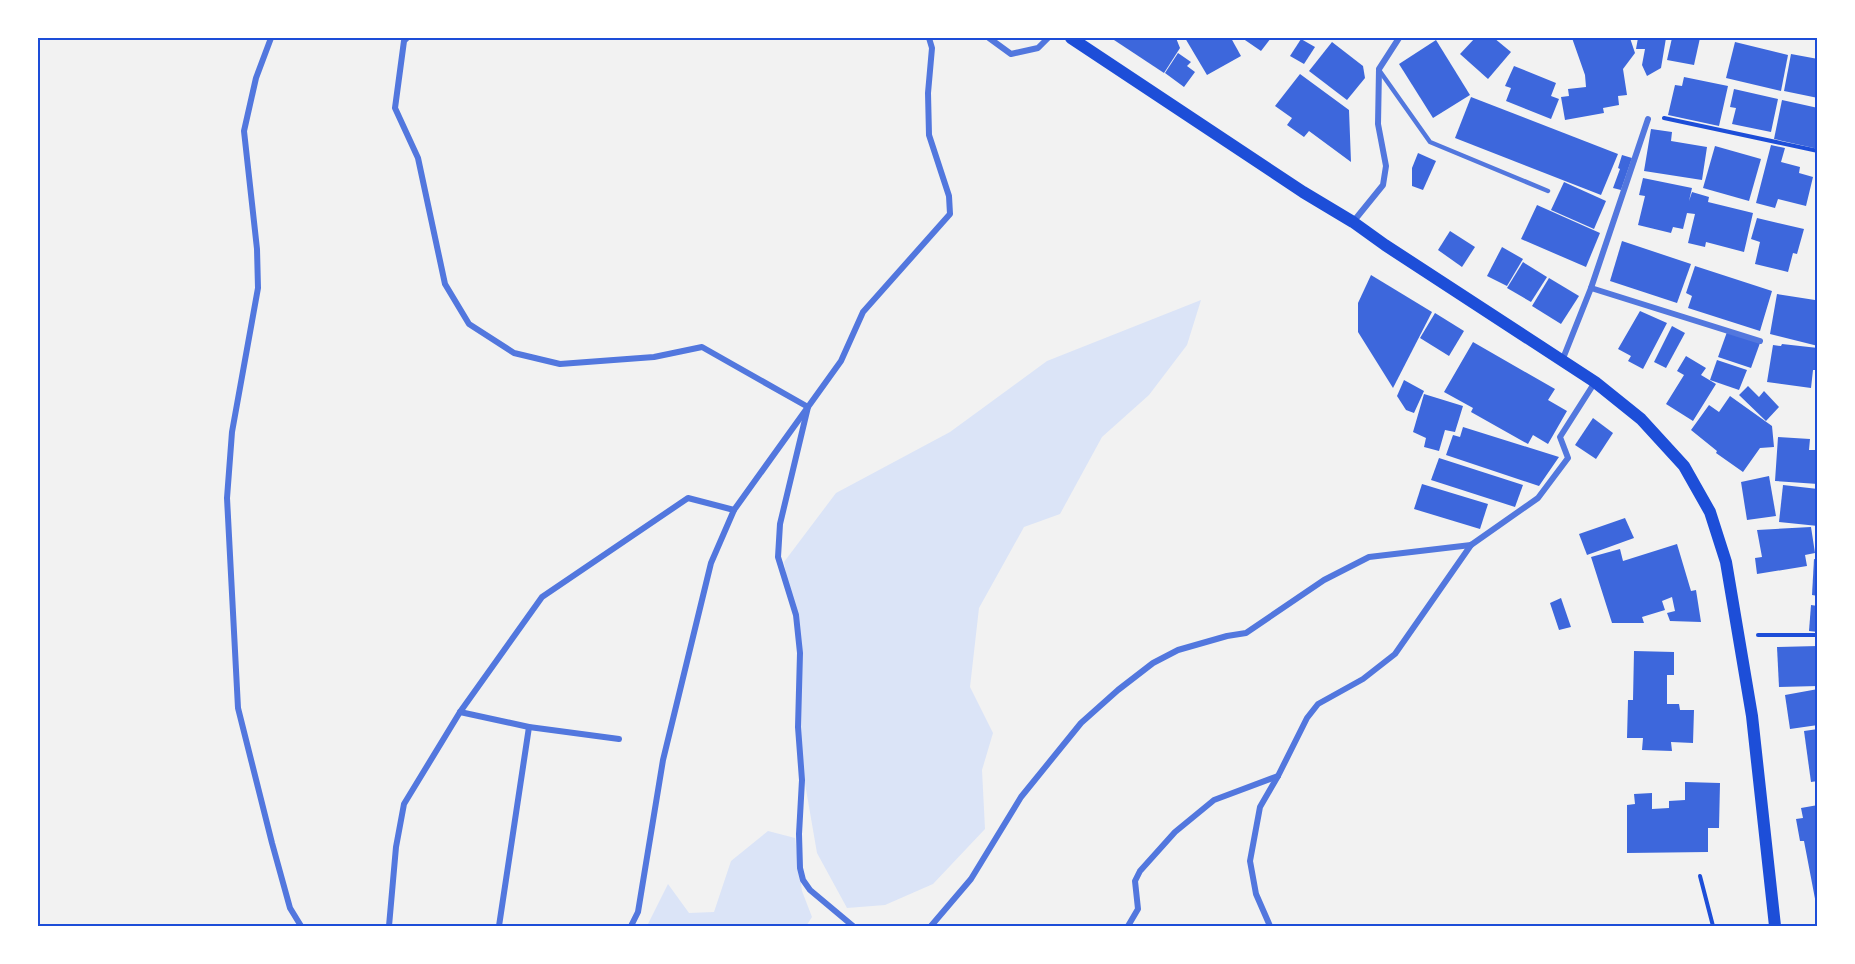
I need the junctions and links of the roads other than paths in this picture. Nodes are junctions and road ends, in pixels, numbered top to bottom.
1 (271, 38) edge
2 (407, 38) edge
3 (929, 38) edge
4 (988, 38) edge
5 (1048, 38) edge
6 (1071, 38) edge
7 (1399, 38) edge
8 (1379, 69) junction
9 (1648, 119) road end
10 (1548, 191) dead end
11 (1353, 222) junction
12 (1591, 288) junction
13 (1760, 341) dead end
14 (1561, 361) junction
15 (1595, 382) junction
16 (808, 407) junction
17 (734, 510) junction
18 (1471, 544) junction
19 (460, 712) junction
20 (529, 727) junction
21 (619, 739) dead end
22 (1278, 776) junction
23 (301, 927) edge
24 (389, 927) edge
25 (499, 927) edge
26 (631, 927) edge
27 (853, 927) edge
28 (931, 927) edge
29 (1128, 927) edge
30 (1270, 927) edge
31 (1775, 927) edge

1 - 23 street
2 - 16 street
3 - 16 street
4 - 5 street
6 - 11 main road
7 - 8 street
8 - 10 lane
8 - 11 street
9 - 12 street
11 - 14 main road
12 - 13 street
12 - 14 street
14 - 15 main road
15 - 18 street
15 - 31 main road
16 - 17 street
16 - 27 street
17 - 19 street
17 - 26 street
18 - 22 street
18 - 28 street
19 - 20 street
19 - 24 street
20 - 21 street
20 - 25 street
22 - 29 street
22 - 30 street

